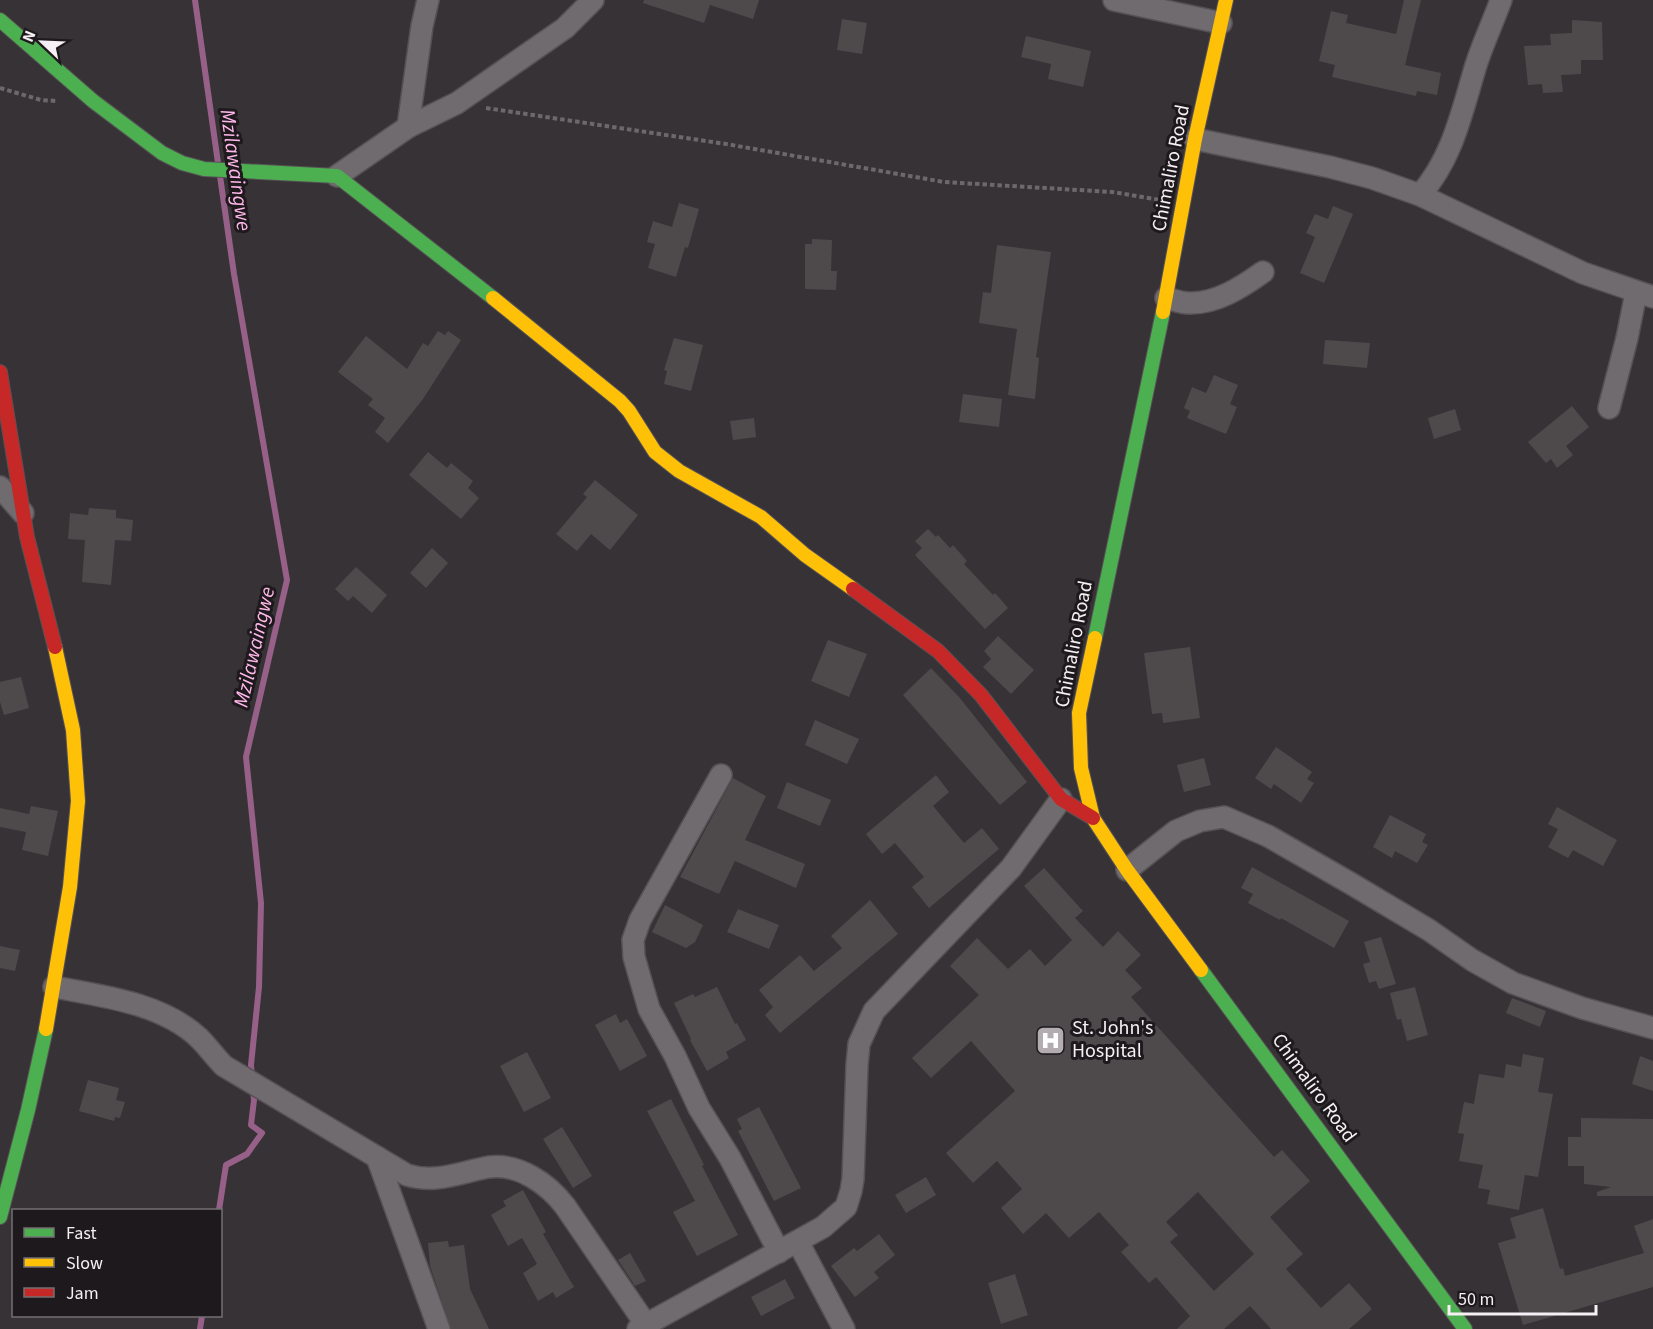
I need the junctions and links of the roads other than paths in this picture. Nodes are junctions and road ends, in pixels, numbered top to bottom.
1 (428, 0) edge
2 (593, 0) edge
3 (1114, 0) edge
4 (1226, 0) edge
5 (1501, 0) edge
6 (0, 20) edge
7 (1221, 23) junction
8 (408, 126) junction
9 (1195, 139) junction
10 (337, 176) junction
11 (1420, 195) junction
12 (1263, 272) dead end
13 (1645, 295) edge
14 (1166, 298) junction
15 (0, 372) edge
16 (1609, 408) dead end
17 (0, 487) edge
18 (23, 513) junction
19 (721, 775) dead end
20 (1061, 799) junction
21 (1093, 818) junction
22 (1127, 870) junction
23 (54, 987) junction
24 (1653, 1028) edge
25 (377, 1157) junction
26 (0, 1217) edge
27 (798, 1242) junction
28 (779, 1252) junction
29 (645, 1327) edge
30 (439, 1329) edge
31 (844, 1329) edge
32 (1465, 1329) edge

1 - 8 street
2 - 8 street
3 - 7 street
4 - 7 street, Chimaliro Road
5 - 11 street
6 - 10 street
7 - 9 street, Chimaliro Road
8 - 10 street
9 - 11 street
9 - 14 street, Chimaliro Road
10 - 20 street
11 - 13 street
12 - 14 street
13 - 16 street
14 - 21 street, Chimaliro Road
15 - 18 street
17 - 18 street
18 - 23 street
19 - 28 street
20 - 21 street
20 - 27 street
21 - 22 street, Chimaliro Road
22 - 24 street
22 - 32 street, Chimaliro Road
23 - 25 street
23 - 26 street
25 - 29 street
25 - 30 street
27 - 28 street
27 - 31 street
28 - 29 street

